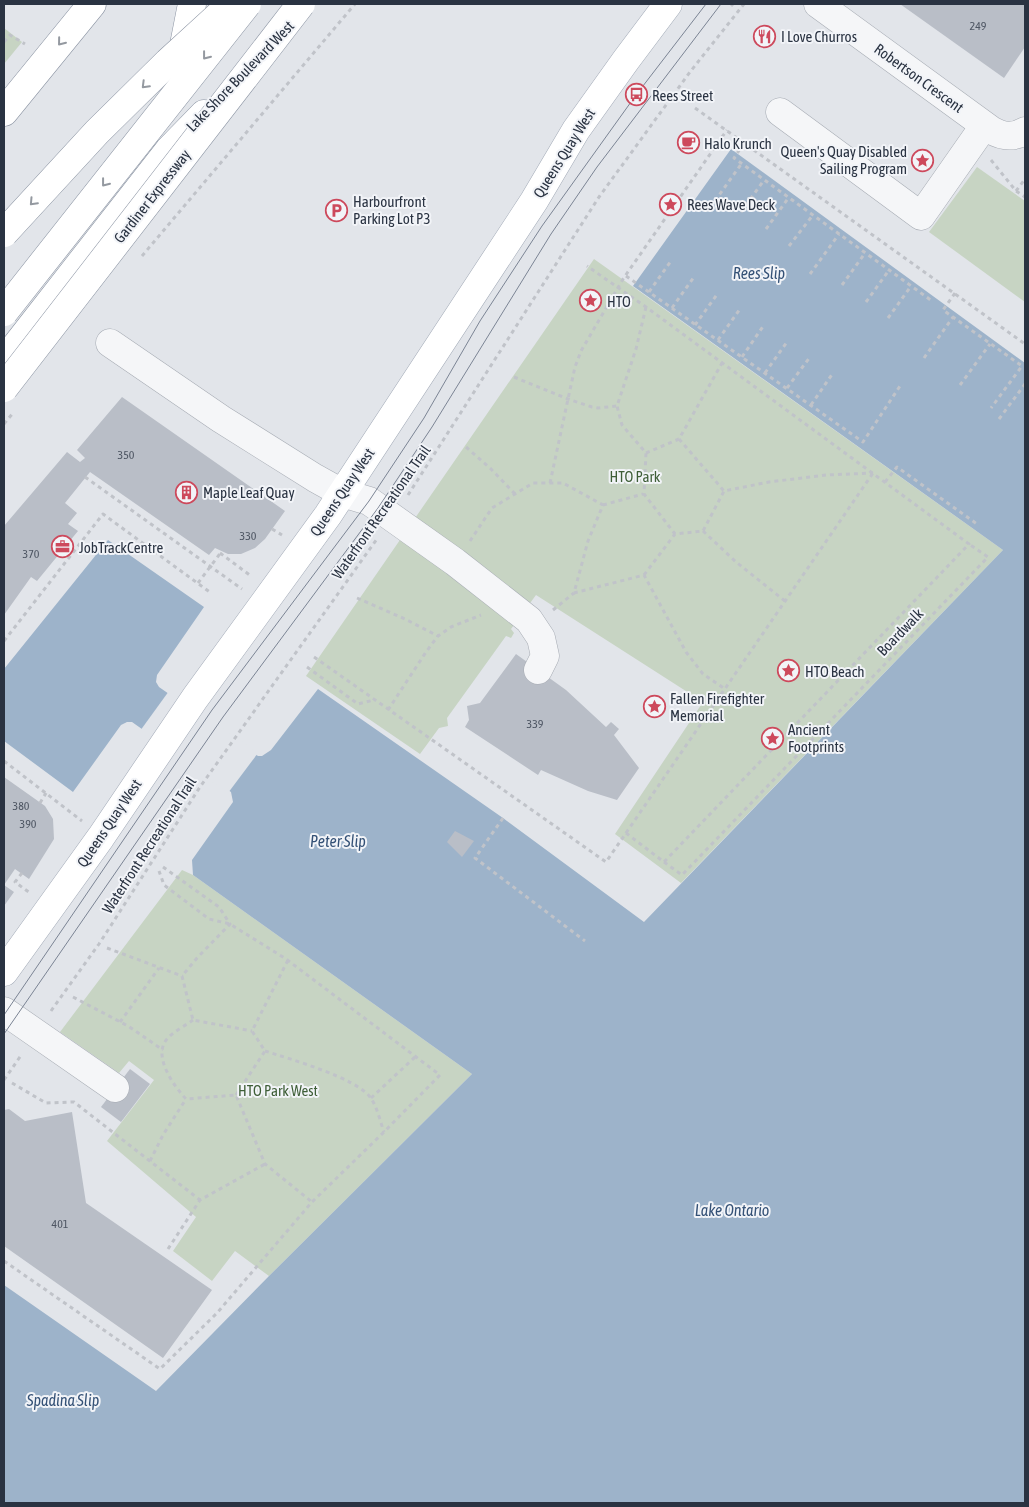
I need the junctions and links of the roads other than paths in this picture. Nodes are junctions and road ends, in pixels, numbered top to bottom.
1 (92, 4) edge
2 (192, 4) edge
3 (232, 4) edge
4 (247, 4) edge
5 (301, 4) edge
6 (310, 4) edge
7 (668, 4) edge
8 (818, 4) edge
9 (4, 112) edge
10 (780, 112) dead end
11 (987, 128) junction
12 (1025, 131) edge
13 (169, 150) junction
14 (4, 233) edge
15 (4, 312) edge
16 (110, 343) dead end
17 (4, 361) edge
18 (4, 388) edge
19 (342, 493) junction
20 (538, 670) dead end
21 (4, 972) edge
22 (4, 1011) edge
23 (115, 1088) dead end

1 -> 9 main road
2 - 13 main road
3 -> 14 main road, bridge
4 -> 15 main road, bridge
5 - 18 main road, Gardiner Expressway, bridge
6 - 13 main road, Lake Shore Boulevard West
7 - 19 main road, Queens Quay West
8 - 11 street, Robertson Crescent
10 - 11 street
11 - 12 street, Robertson Crescent
13 - 17 main road, Lake Shore Boulevard West
16 - 19 street
19 - 20 street
19 - 21 main road, Queens Quay West
22 - 23 street

